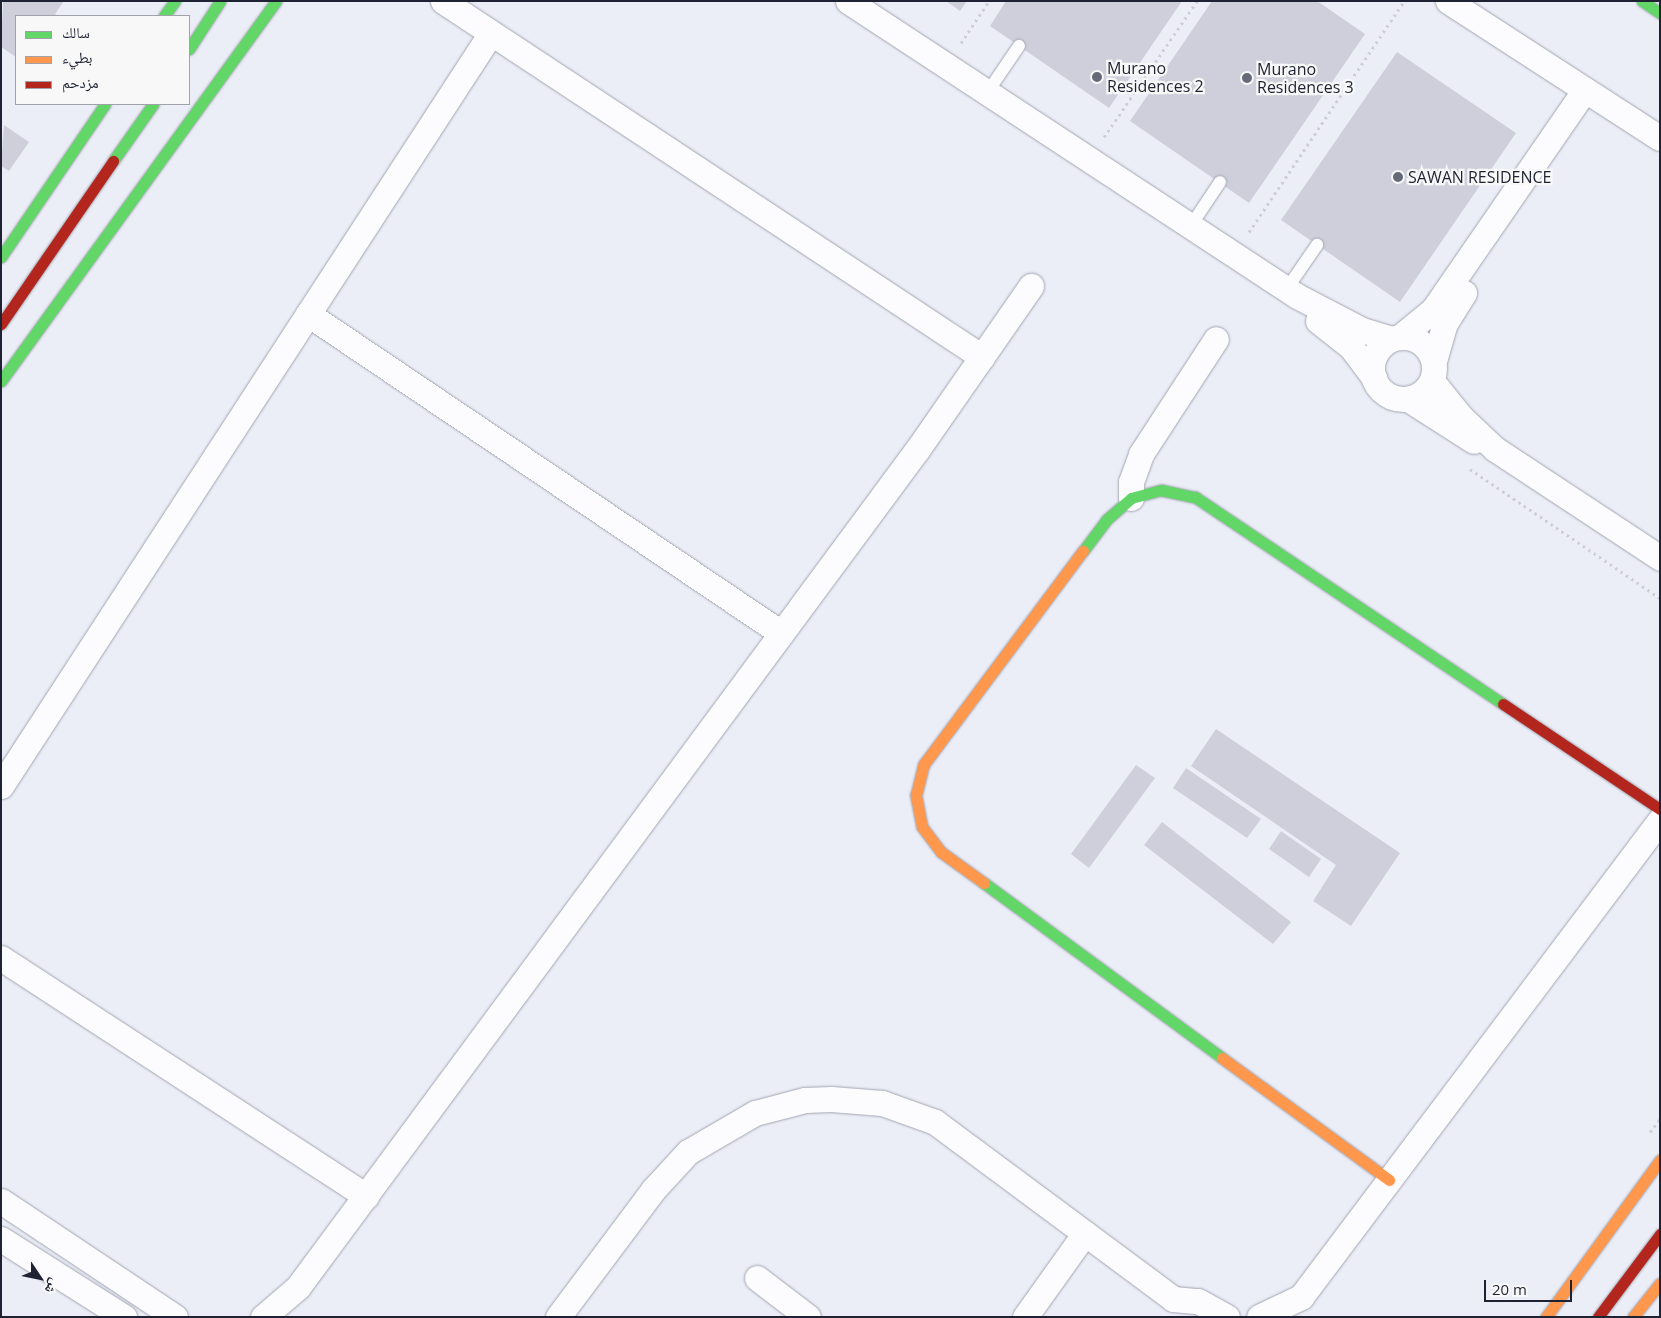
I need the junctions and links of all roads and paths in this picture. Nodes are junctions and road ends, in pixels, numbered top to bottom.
1 (175, 1) edge
2 (220, 1) edge
3 (276, 1) edge
4 (443, 1) edge
5 (848, 1) edge
6 (989, 1) edge
7 (1197, 1) edge
8 (1404, 1) edge
9 (1448, 1) edge
10 (1642, 1) edge
11 (1660, 13) edge
12 (165, 15) edge
13 (491, 33) junction
14 (1019, 46) dead end
15 (190, 47) edge
16 (946, 66) junction
17 (1586, 90) junction
18 (987, 93) junction
19 (104, 105) edge
20 (152, 105) edge
21 (1660, 138) edge
22 (1088, 160) junction
23 (1220, 182) dead end
24 (1503, 210) junction
25 (1190, 227) junction
26 (1317, 245) dead end
27 (1234, 255) junction
28 (1, 257) edge
29 (1031, 286) dead end
30 (1291, 293) junction
31 (308, 314) junction
32 (1, 324) edge
33 (1396, 338) junction
34 (1216, 340) dead end
35 (982, 357) junction
36 (1433, 371) junction
37 (1374, 378) junction
38 (1, 382) edge
39 (1408, 399) junction
40 (1495, 449) junction
41 (1130, 498) junction
42 (1660, 558) edge
43 (781, 632) junction
44 (1, 786) edge
45 (1660, 809) edge
46 (1660, 820) edge
47 (1, 958) edge
48 (1660, 1160) edge
49 (1389, 1180) junction
50 (366, 1196) junction
51 (1, 1201) edge
52 (1085, 1233) junction
53 (1660, 1234) edge
54 (1, 1239) edge
55 (756, 1278) dead end
56 (1660, 1283) edge
57 (298, 1287) junction
58 (1300, 1307) edge
59 (1176, 1308) edge
60 (124, 1317) edge
61 (175, 1317) edge
62 (263, 1317) edge
63 (287, 1317) edge
64 (558, 1317) edge
65 (808, 1317) edge
66 (1025, 1317) edge
67 (1227, 1317) edge
68 (1259, 1317) edge
69 (1546, 1317) edge
70 (1598, 1317) edge
71 (1633, 1317) edge

1 - 12 street
2 - 15 street
3 - 38 street
4 - 13 street
5 - 16 street
6 - 16 path
7 - 22 path
8 - 27 path
9 - 17 street
10 - 11 street
13 - 31 street
13 - 35 street
14 - 18 lane
16 - 18 street
17 - 21 street
17 - 24 street
18 - 22 street
19 - 28 street
20 - 32 street
22 - 25 street
23 - 25 lane
24 - 33 street
24 - 36 street
25 - 27 street
26 - 30 lane
27 - 30 street
29 - 35 street
30 - 33 street
30 - 37 street
31 - 43 street
31 - 44 street
33 - 36 street
33 - 37 street
34 - 41 street
35 - 43 street
36 - 39 street
36 - 40 street
37 - 39 street
39 - 40 street
40 - 42 street
41 - 45 street
41 - 49 street
43 - 50 street
46 - 49 street
47 - 50 street
48 - 69 street
49 - 58 street
50 - 57 street
51 - 61 street
52 - 59 street
52 - 64 street
52 - 66 street
53 - 70 street
54 - 60 street
55 - 65 street
56 - 71 street
57 - 62 street
57 - 63 street
58 - 68 street
59 - 67 street

